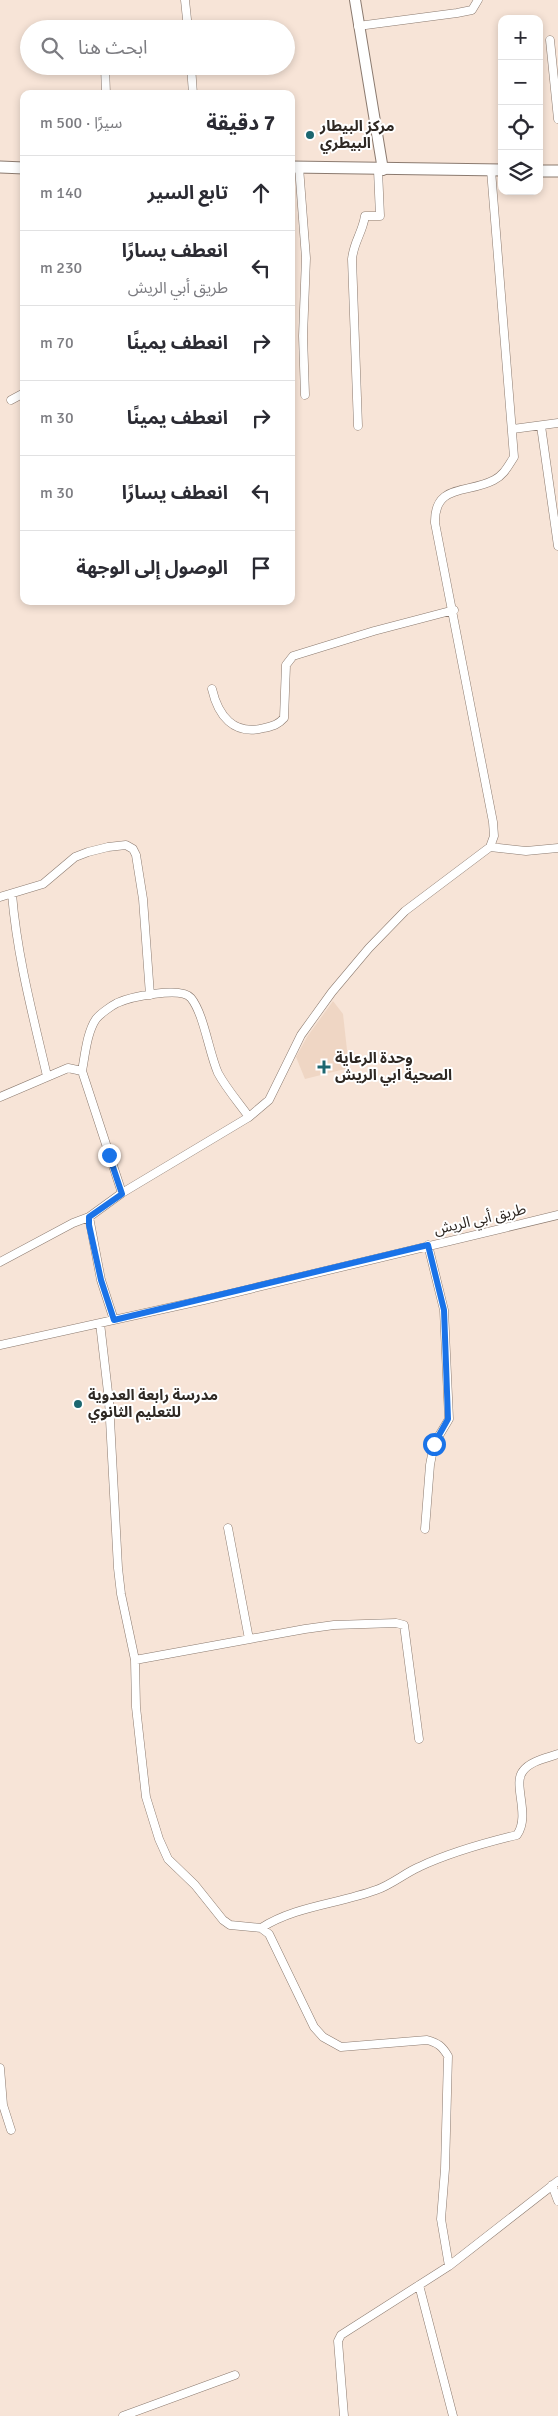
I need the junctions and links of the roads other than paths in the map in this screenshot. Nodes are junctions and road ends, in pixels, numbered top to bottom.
1 (185, 0) edge
2 (355, 0) edge
3 (478, 0) edge
4 (187, 20) edge
5 (358, 26) junction
6 (550, 40) dead end
7 (105, 75) edge
8 (192, 75) edge
9 (106, 90) edge
10 (193, 90) edge
11 (558, 120) edge
12 (0, 167) edge
13 (295, 167) edge
14 (20, 168) edge
15 (380, 170) junction
16 (496, 170) edge
17 (543, 171) edge
18 (558, 171) edge
19 (305, 394) dead end
20 (20, 395) edge
21 (10, 400) dead end
22 (558, 424) edge
23 (358, 426) dead end
24 (541, 426) junction
25 (513, 429) junction
26 (558, 546) edge
27 (454, 610) junction
28 (212, 688) dead end
29 (490, 848) junction
30 (558, 848) edge
31 (12, 894) junction
32 (0, 897) edge
33 (150, 995) junction
34 (82, 1070) junction
35 (47, 1076) junction
36 (0, 1097) edge
37 (249, 1117) junction
38 (122, 1194) junction
39 (558, 1215) edge
40 (89, 1217) junction
41 (428, 1245) junction
42 (0, 1262) edge
43 (114, 1320) junction
44 (100, 1323) junction
45 (0, 1345) edge
46 (228, 1528) dead end
47 (424, 1529) dead end
48 (249, 1639) junction
49 (135, 1660) junction
50 (419, 1739) dead end
51 (558, 1754) edge
52 (261, 1928) junction
53 (0, 2068) edge
54 (10, 2130) dead end
55 (555, 2183) edge
56 (558, 2201) edge
57 (449, 2266) junction
58 (419, 2285) junction
59 (235, 2375) dead end
60 (123, 2416) edge
61 (344, 2416) edge
62 (453, 2416) edge

1 - 4 street
2 - 5 main road
3 - 5 street
5 - 15 main road
6 - 11 street
7 - 9 street
8 - 10 street
12 - 14 main road
13 - 15 main road
13 - 19 street
15 - 16 main road
15 - 23 street
16 - 25 street
17 - 18 main road
20 - 21 street
22 - 24 street
24 - 25 street
24 - 26 street
25 - 27 street
27 - 28 street
27 - 29 street
29 - 30 street
29 - 37 street
31 - 32 street
31 - 33 street
31 - 35 street
33 - 34 street
33 - 37 street
34 - 35 street
34 - 38 street
35 - 36 street
37 - 38 street
38 - 40 street
39 - 41 street, طريق أبي الريش
40 - 42 street
40 - 43 street
41 - 43 street, طريق أبي الريش
41 - 47 street
43 - 44 street, طريق أبي الريش
44 - 45 street, طريق أبي الريش
44 - 49 street
46 - 48 street
48 - 49 street
48 - 50 street
49 - 52 street
51 - 52 street
52 - 57 street
53 - 54 street
55 - 56 street
55 - 57 street
57 - 58 street
58 - 61 street
58 - 62 street
59 - 60 street

